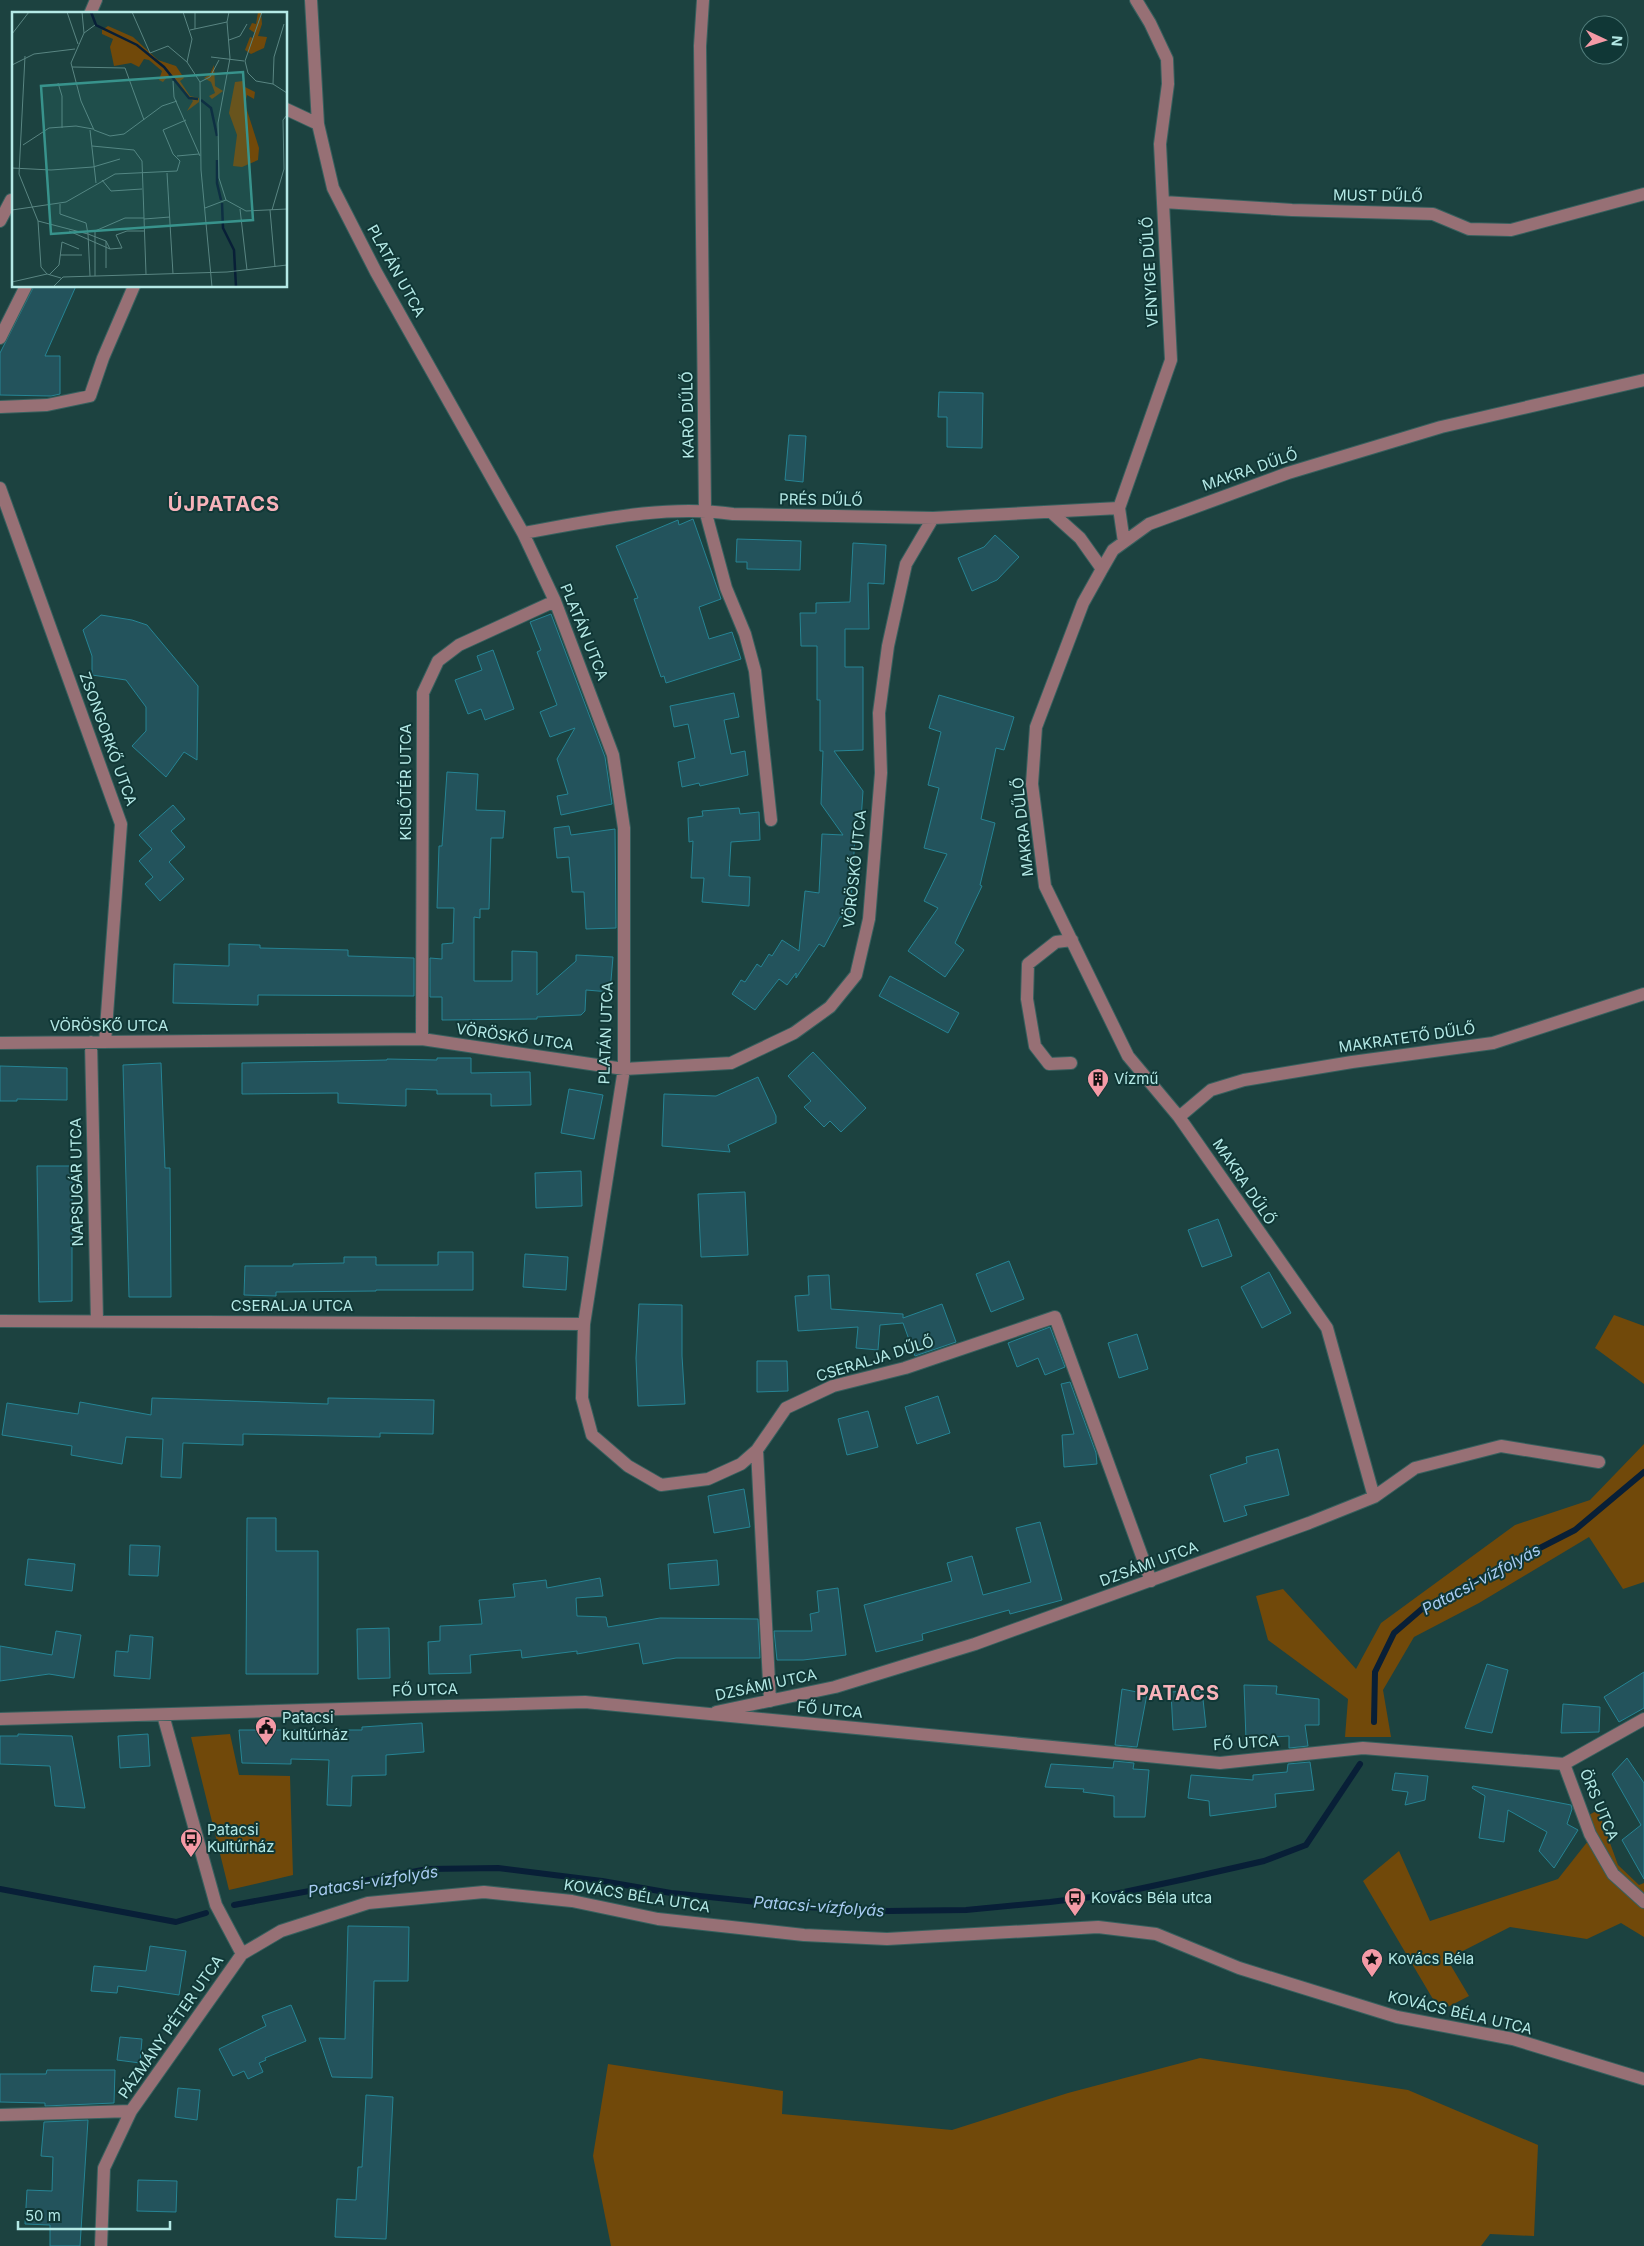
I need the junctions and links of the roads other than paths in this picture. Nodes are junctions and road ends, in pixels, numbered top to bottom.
1 (96, 0) edge
2 (311, 0) edge
3 (703, 0) edge
4 (1136, 0) edge
5 (91, 12) edge
6 (288, 110) edge
7 (318, 124) junction
8 (1644, 194) edge
9 (12, 200) edge
10 (1163, 202) junction
11 (0, 220) edge
12 (25, 288) edge
13 (133, 288) edge
14 (0, 338) edge
15 (1644, 380) edge
16 (0, 407) edge
17 (0, 488) edge
18 (1119, 508) junction
19 (705, 510) junction
20 (1051, 512) junction
21 (933, 518) junction
22 (523, 533) junction
23 (1124, 542) junction
24 (1102, 569) junction
25 (555, 600) junction
26 (771, 820) dead end
27 (1072, 940) junction
28 (1644, 994) edge
29 (422, 1040) junction
30 (91, 1042) junction
31 (106, 1042) junction
32 (0, 1043) edge
33 (1071, 1063) dead end
34 (624, 1069) junction
35 (1179, 1117) junction
36 (0, 1321) edge
37 (96, 1321) junction
38 (584, 1324) junction
39 (757, 1450) junction
40 (1599, 1462) dead end
41 (1374, 1497) junction
42 (1151, 1581) junction
43 (770, 1701) junction
44 (163, 1715) junction
45 (704, 1715) junction
46 (0, 1719) edge
47 (1644, 1719) edge
48 (1564, 1764) junction
49 (1644, 1902) edge
50 (242, 1954) junction
51 (1644, 2079) edge
52 (131, 2111) junction
53 (0, 2115) edge
54 (101, 2246) edge

1 - 5 street
2 - 7 street, PLATÁN UTCA
3 - 19 street, KARÓ DŰLŐ
4 - 10 street, VENYIGE DŰLŐ
6 - 7 street
7 - 22 street, PLATÁN UTCA
8 - 10 street, MUST DŰLŐ
9 - 11 street
10 - 18 street, VENYIGE DŰLŐ
12 - 14 street
13 - 16 street
15 - 23 street, MAKRA DŰLŐ
17 - 31 street, ZSONGORKŐ UTCA
18 - 20 street, PRÉS DŰLŐ
18 - 23 street, VENYIGE DŰLŐ
19 - 21 street, PRÉS DŰLŐ
19 - 22 street, PRÉS DŰLŐ
19 - 26 street, KARÓ DŰLŐ
20 - 21 street, PRÉS DŰLŐ
20 - 24 street
21 - 34 street, VÖRÖSKŐ UTCA
22 - 25 street, PLATÁN UTCA
23 - 24 street, MAKRA DŰLŐ
24 - 27 street, MAKRA DŰLŐ
25 - 29 street, KISLŐTÉR UTCA
25 - 34 street, PLATÁN UTCA
27 - 33 street
27 - 35 street, MAKRA DŰLŐ
28 - 35 street, MAKRATETŐ DŰLŐ
29 - 31 street, VÖRÖSKŐ UTCA
29 - 34 street, VÖRÖSKŐ UTCA
30 - 31 street, VÖRÖSKŐ UTCA
30 - 32 street, VÖRÖSKŐ UTCA
30 - 37 street, NAPSUGÁR UTCA
34 - 38 street, PLATÁN UTCA
35 - 41 street, MAKRA DŰLŐ
36 - 37 street, CSERALJA UTCA
37 - 38 street, CSERALJA UTCA
38 - 39 street, CSERALJA DŰLŐ
39 - 42 street, CSERALJA DŰLŐ
39 - 43 street
40 - 41 street, DZSÁMI UTCA
41 - 42 street, DZSÁMI UTCA
42 - 43 street, DZSÁMI UTCA
43 - 45 street, DZSÁMI UTCA
44 - 45 street, FŐ UTCA
44 - 46 street, FŐ UTCA
44 - 50 street, PÁZMÁNY PÉTER UTCA
45 - 48 street, FŐ UTCA
47 - 48 street
48 - 49 street, ÖRS UTCA
50 - 51 street, KOVÁCS BÉLA UTCA
50 - 52 street, PÁZMÁNY PÉTER UTCA
52 - 53 street
52 - 54 street, PÁZMÁNY PÉTER UTCA

